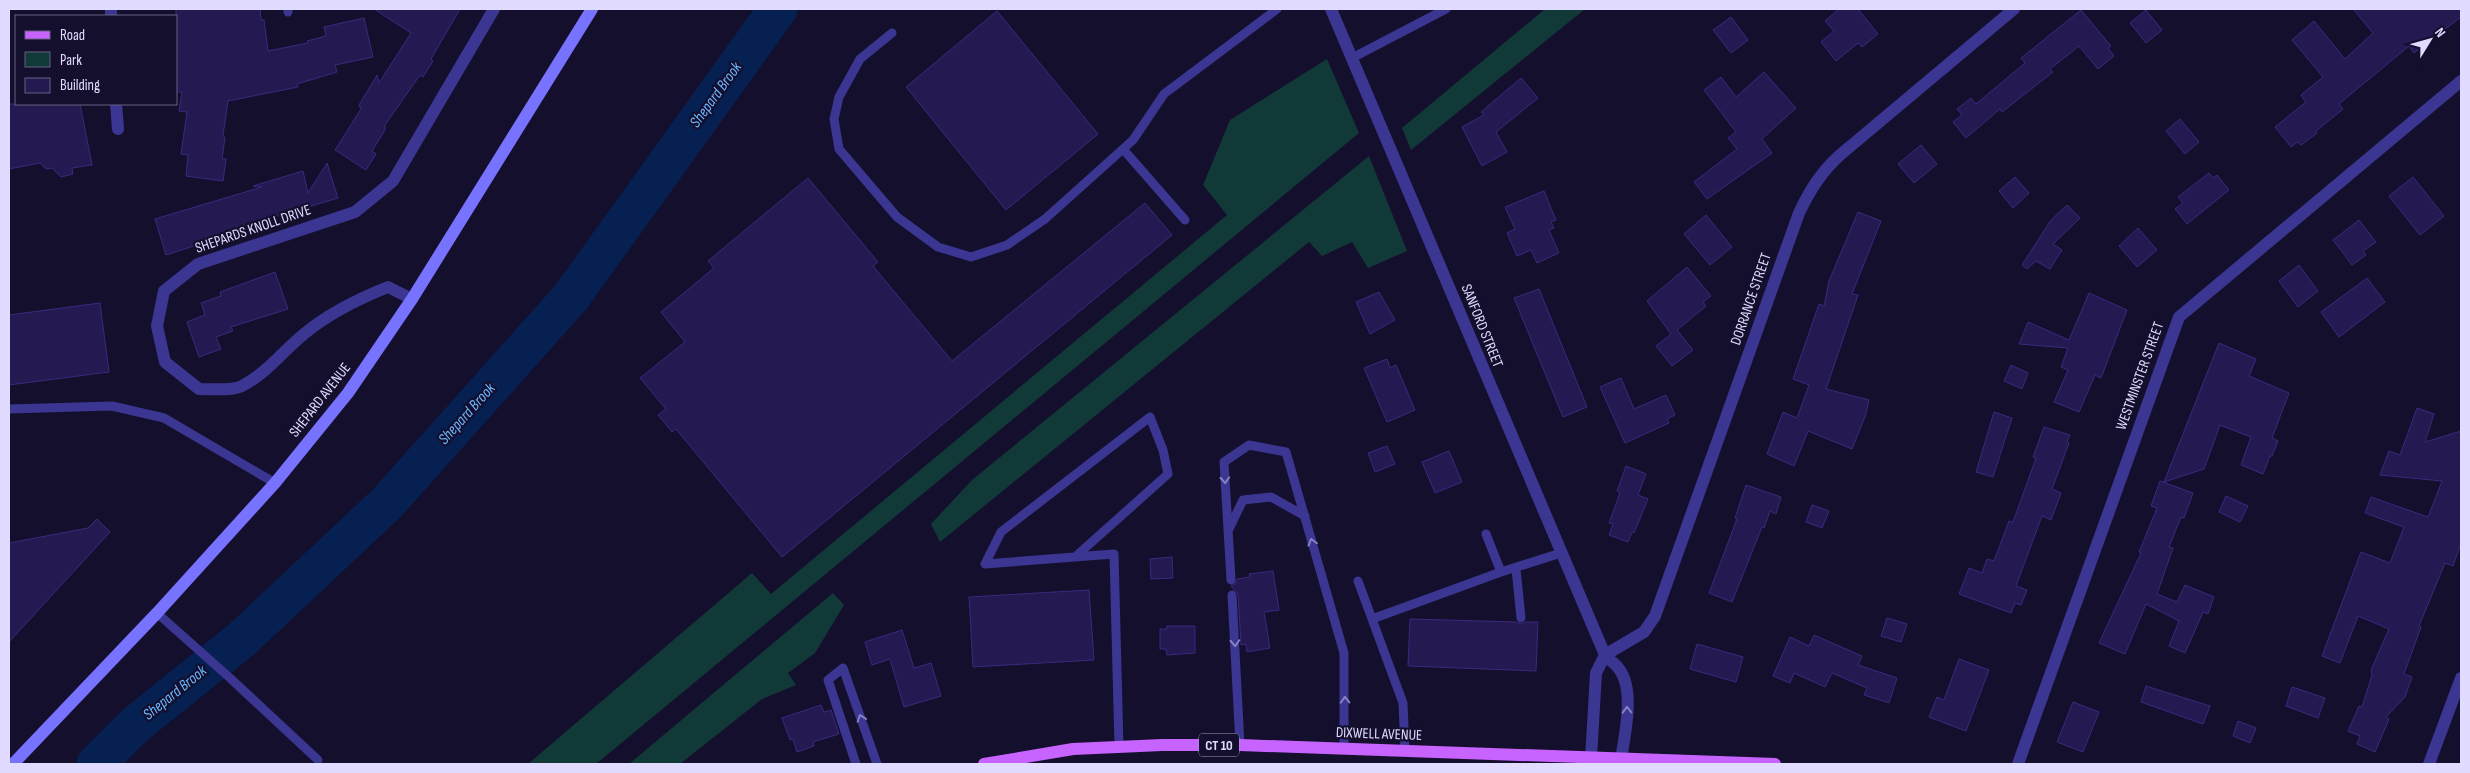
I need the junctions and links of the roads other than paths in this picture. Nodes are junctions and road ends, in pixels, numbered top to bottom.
1 (494, 9) edge
2 (592, 9) edge
3 (1277, 9) edge
4 (1331, 9) edge
5 (1446, 9) edge
6 (2014, 9) edge
7 (892, 33) dead end
8 (1352, 58) junction
9 (2461, 81) edge
10 (116, 105) edge
11 (118, 129) dead end
12 (1123, 149) junction
13 (1185, 220) dead end
14 (412, 299) junction
15 (9, 409) edge
16 (275, 482) junction
17 (1305, 516) junction
18 (1228, 531) junction
19 (1486, 534) dead end
20 (1561, 552) junction
21 (1075, 557) junction
22 (1516, 569) junction
23 (1501, 572) junction
24 (1230, 580) dead end
25 (1358, 581) dead end
26 (1232, 594) dead end
27 (157, 613) junction
28 (1521, 618) dead end
29 (1372, 619) junction
30 (1605, 655) junction
31 (2461, 678) edge
32 (1240, 745) junction
33 (1119, 747) junction
34 (1344, 749) junction
35 (1405, 751) junction
36 (318, 760) dead end
37 (1591, 761) edge
38 (1621, 762) edge
39 (13, 764) edge
40 (856, 764) edge
41 (877, 764) edge
42 (984, 764) edge
43 (1774, 764) edge
44 (2018, 764) edge
45 (2429, 764) edge

1 - 14 street, SHEPARDS KNOLL DRIVE
2 - 14 main road, SHEPARD AVENUE
3 - 12 lane
4 - 8 street, SANFORD STREET
5 - 8 lane
6 - 30 street, DORRANCE STREET
7 - 12 lane
8 - 20 street, SANFORD STREET
9 - 44 street, WESTMINSTER STREET
10 - 11 street
12 - 13 lane
14 - 16 main road, SHEPARD AVENUE
15 - 16 lane
16 - 27 main road, SHEPARD AVENUE
17 - 18 lane
17 -> 18 lane
34 -> 17 lane
18 - 24 lane
19 - 23 lane
20 - 22 lane
20 - 30 street, SANFORD STREET
21 - 21 lane
21 - 33 lane
22 - 23 lane
22 - 28 lane
23 - 29 lane
25 - 29 lane
26 -> 32 lane
27 - 36 lane
27 - 39 main road, SHEPARD AVENUE
29 - 35 lane
30 - 37 street
38 -> 30 street, SANFORD STREET
31 - 45 street
32 - 33 main road, DIXWELL AVENUE / CT 10
32 - 34 main road, DIXWELL AVENUE / CT 10
33 - 42 main road, DIXWELL AVENUE / CT 10
34 - 35 main road, DIXWELL AVENUE / CT 10
35 - 37 main road, DIXWELL AVENUE / CT 10
37 - 38 main road, DIXWELL AVENUE / CT 10
38 - 43 main road, DIXWELL AVENUE / CT 10
41 -> 40 lane

